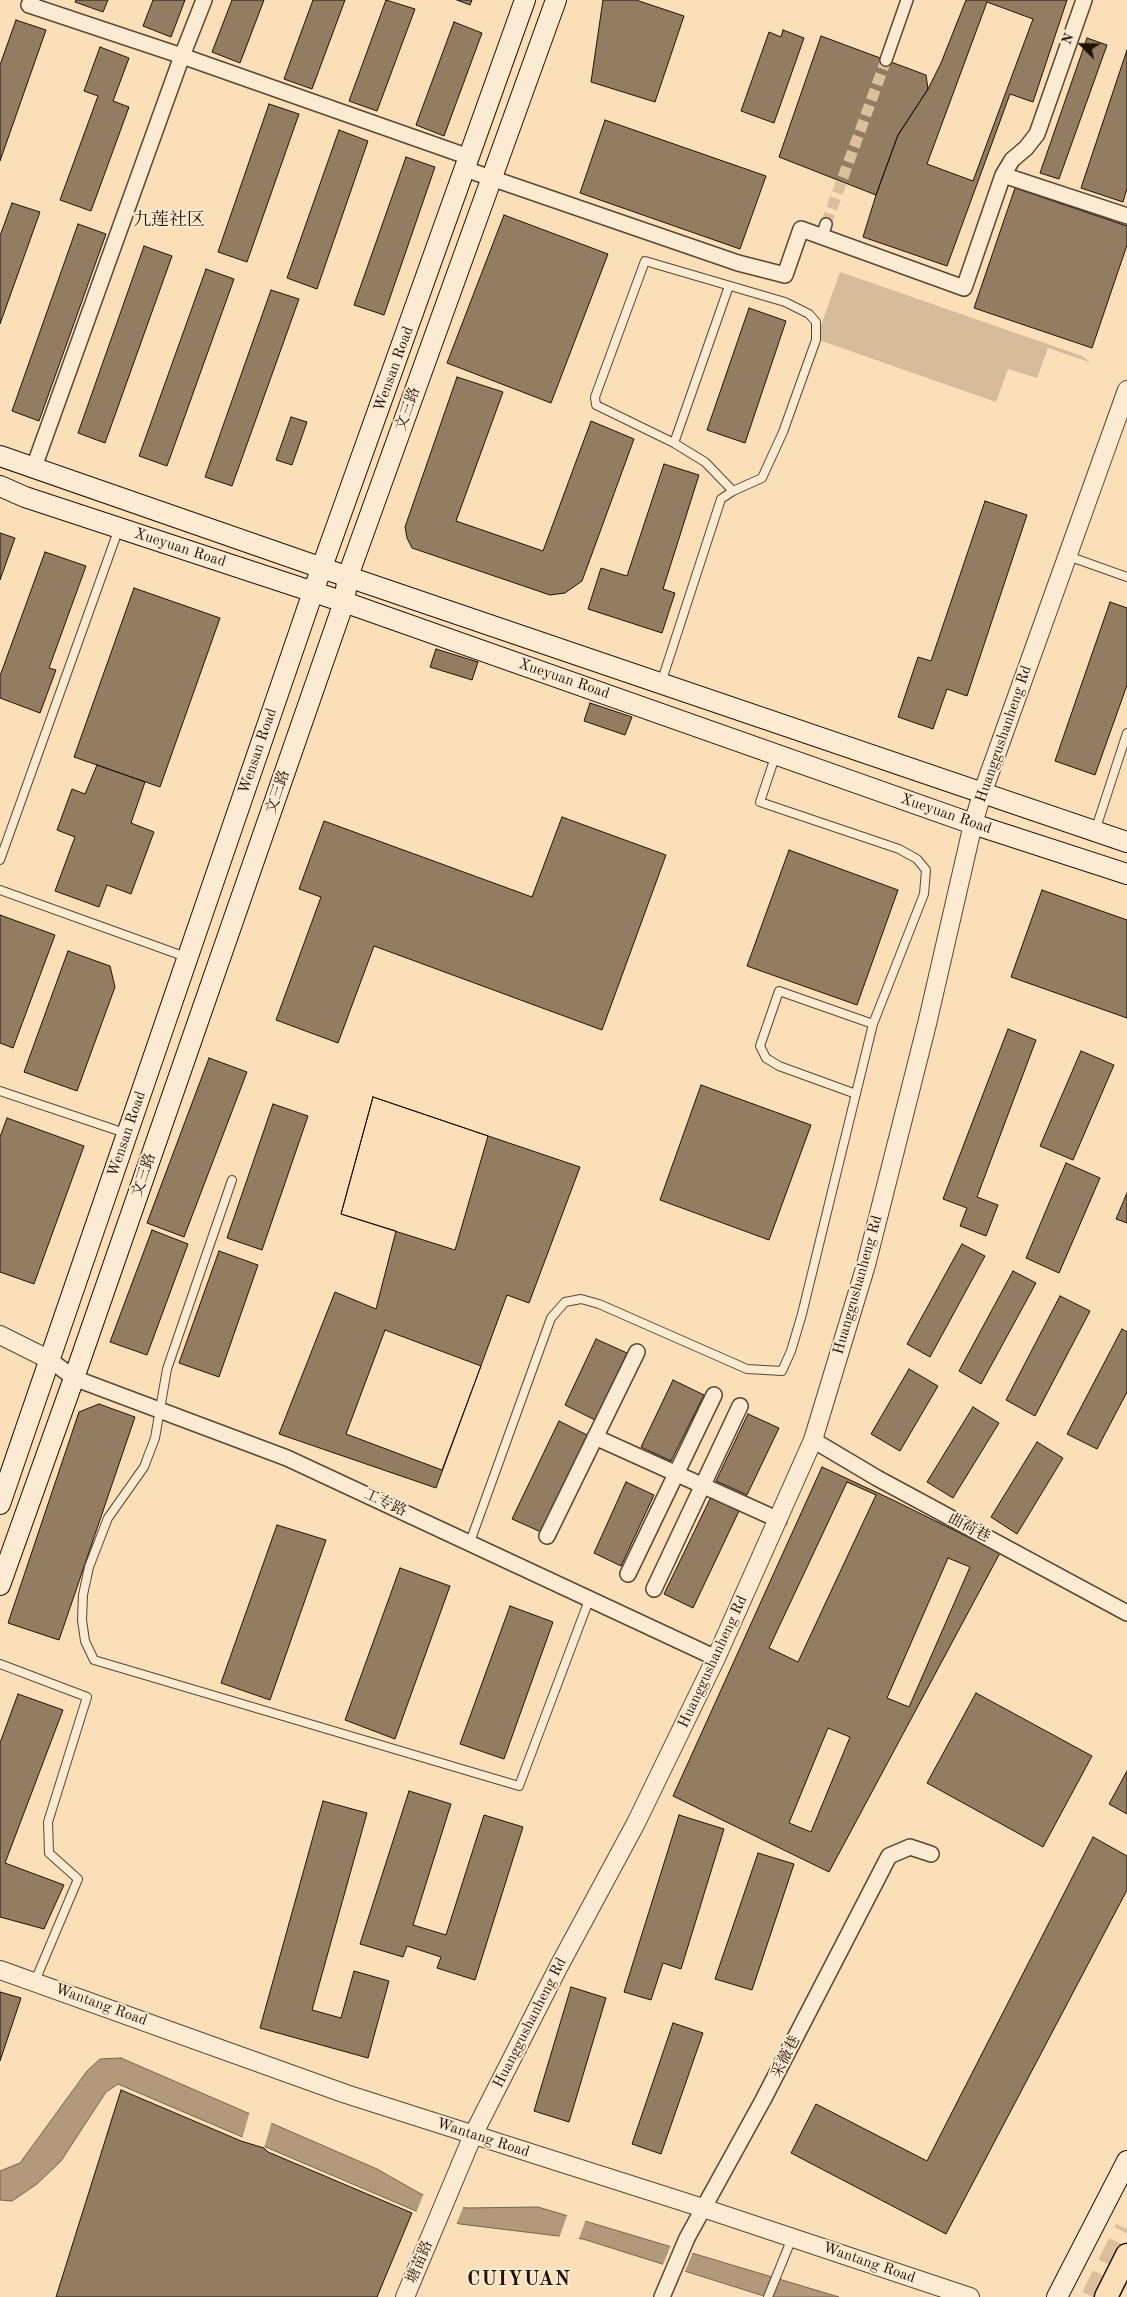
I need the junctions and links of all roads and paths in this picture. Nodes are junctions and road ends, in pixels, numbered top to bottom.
1 (32, 0) edge
2 (204, 0) edge
3 (525, 0) edge
4 (556, 0) edge
5 (907, 0) edge
6 (1084, 0) edge
7 (182, 56) junction
8 (886, 60) tunnel mouth
9 (467, 163) junction
10 (1003, 175) junction
11 (491, 179) junction
12 (1127, 216) edge
13 (729, 286) junction
14 (1127, 390) edge
15 (674, 443) junction
16 (0, 456) edge
17 (34, 467) junction
18 (0, 486) edge
19 (733, 491) junction
20 (119, 528) junction
21 (1068, 556) junction
22 (322, 568) junction
23 (348, 576) junction
24 (1127, 577) edge
25 (312, 592) junction
26 (344, 602) junction
27 (661, 683) junction
28 (1127, 733) edge
29 (776, 754) junction
30 (982, 794) junction
31 (973, 824) junction
32 (1095, 831) junction
33 (1127, 842) edge
34 (0, 860) edge
35 (1127, 874) edge
36 (0, 890) edge
37 (187, 958) junction
38 (873, 1024) junction
39 (0, 1091) edge
40 (856, 1094) junction
41 (127, 1134) junction
42 (232, 1180) dead end
43 (0, 1335) edge
44 (637, 1352) dead end
45 (50, 1360) junction
46 (74, 1378) junction
47 (714, 1395) dead end
48 (740, 1406) dead end
49 (160, 1410) junction
50 (595, 1437) junction
51 (814, 1440) junction
52 (675, 1474) junction
53 (704, 1484) junction
54 (0, 1504) edge
55 (780, 1520) junction
56 (547, 1536) dead end
57 (470, 1542) junction
58 (628, 1574) dead end
59 (0, 1585) edge
60 (654, 1589) dead end
61 (589, 1600) junction
62 (1127, 1613) edge
63 (716, 1658) junction
64 (0, 1664) edge
65 (931, 1854) dead end
66 (0, 1970) edge
67 (35, 1981) junction
68 (473, 2135) junction
69 (1127, 2161) edge
70 (703, 2208) junction
71 (792, 2238) junction
72 (1127, 2255) edge
73 (405, 2297) edge
74 (662, 2297) edge
75 (768, 2297) edge
76 (970, 2297) edge
77 (1057, 2297) edge
78 (1106, 2297) edge

1 - 7 street
2 - 7 street
3 - 9 main road, Wensan Road
4 - 11 main road, 文三路
5 - 8 street
6 - 10 street
7 - 9 street
7 - 17 street
9 - 11 street
9 - 22 main road, Wensan Road
10 - 11 street
10 - 12 street
11 - 23 main road, 文三路
13 - 15 lane
13 - 15 lane
13 - 19 lane
14 - 21 street, Huanggushanheng Rd
15 - 19 lane
16 - 17 main road, Xueyuan Road
17 - 22 main road, Xueyuan Road
18 - 20 main road, Xueyuan Road
19 - 27 lane
20 - 25 main road, Xueyuan Road
20 - 34 lane
21 - 24 lane
21 - 30 street, Huanggushanheng Rd
22 - 23 main road, Xueyuan Road
22 - 25 main road, Wensan Road
23 - 26 main road, 文三路
23 - 27 main road, Xueyuan Road
25 - 26 main road, Xueyuan Road
25 - 37 main road, Wensan Road
26 - 29 main road, Xueyuan Road
26 - 46 main road, 文三路
27 - 30 main road, Xueyuan Road
28 - 32 lane
29 - 31 main road, Xueyuan Road
29 - 38 lane
30 - 31 street, Huanggushanheng Rd
30 - 32 main road, Xueyuan Road
31 - 35 main road, Xueyuan Road
31 - 51 street, Huanggushanheng Rd
32 - 33 main road, Xueyuan Road
36 - 37 lane
37 - 41 main road, Wensan Road
38 - 40 lane
38 - 40 lane
39 - 41 lane
40 - 57 lane
41 - 45 main road, Wensan Road
42 - 49 lane
43 - 45 street
44 - 50 street
45 - 46 street, 工专路
45 - 54 main road, Wensan Road
46 - 49 street, 工专路
46 - 59 main road, 文三路
47 - 52 street
48 - 53 street
49 - 57 street, 工专路
49 - 61 lane
50 - 52 street
50 - 56 street
51 - 55 street, Huanggushanheng Rd
51 - 62 street, 曲荷巷
52 - 53 street
52 - 58 street
53 - 55 street
53 - 60 street
55 - 63 street, Huanggushanheng Rd
57 - 61 street, 工专路
61 - 63 street, 工专路
63 - 68 street, Huanggushanheng Rd
64 - 67 lane
65 - 70 street, 采薇巷
66 - 67 street, Wantang Road
67 - 68 street, Wantang Road
68 - 70 street, Wantang Road
68 - 73 street, 塘苗路
69 - 77 main road
70 - 71 street, Wantang Road
70 - 74 street, 采薇巷
71 - 75 lane
71 - 76 street, Wantang Road
72 - 78 main road

